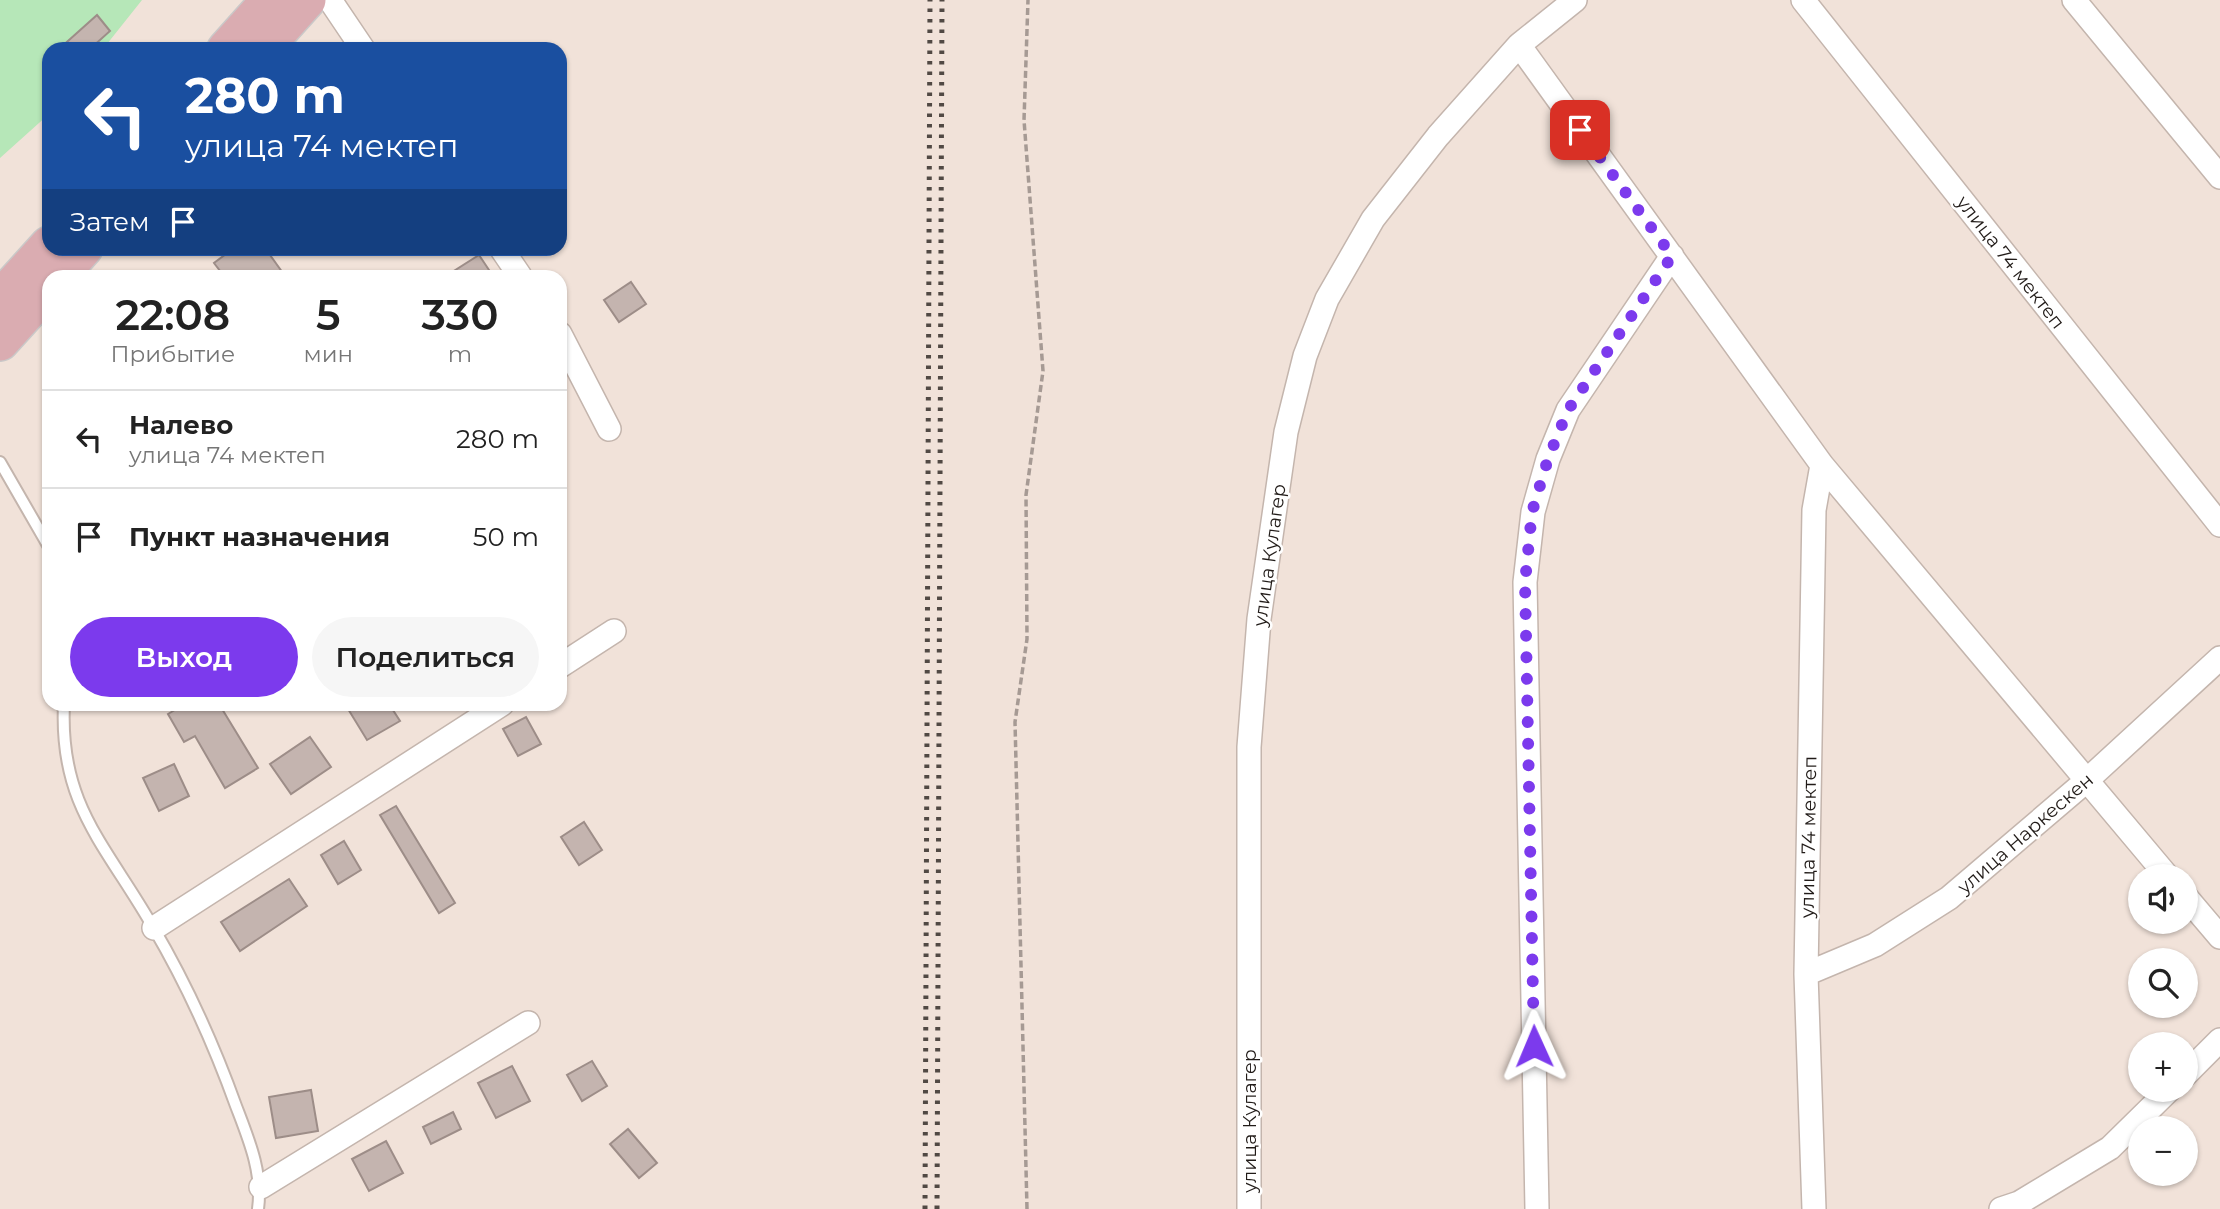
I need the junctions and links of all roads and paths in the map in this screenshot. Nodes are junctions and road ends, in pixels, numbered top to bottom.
1 (270, 0) edge
2 (307, 0) edge
3 (330, 0) edge
4 (1028, 0) edge
5 (1575, 0) edge
6 (1803, 0) edge
7 (2074, 0) edge
8 (232, 42) edge
9 (269, 42) edge
10 (358, 42) edge
11 (1519, 45) junction
12 (2220, 177) edge
13 (42, 253) edge
14 (77, 256) edge
15 (1672, 256) junction
16 (64, 270) edge
17 (42, 296) edge
18 (0, 299) edge
19 (0, 342) edge
20 (567, 348) edge
21 (609, 429) dead end
22 (0, 462) edge
23 (1822, 466) junction
24 (2220, 525) edge
25 (42, 531) edge
26 (614, 631) dead end
27 (2220, 658) edge
28 (567, 661) edge
29 (64, 711) edge
30 (491, 711) edge
31 (2085, 782) junction
32 (2157, 864) edge
33 (2198, 911) edge
34 (153, 928) junction
35 (2220, 937) edge
36 (1806, 974) junction
37 (528, 1023) dead end
38 (2220, 1040) edge
39 (2198, 1062) edge
40 (2157, 1102) edge
41 (260, 1198) edge
42 (1027, 1209) edge
43 (1249, 1209) edge
44 (1537, 1209) edge
45 (1814, 1209) edge
46 (2001, 1209) edge

1 - 8 main road
2 - 9 main road
3 - 10 street
4 - 42 path
5 - 11 street, улица Кулагер
6 - 24 street, улица 74 мектеп
7 - 12 street
11 - 15 street
11 - 43 street, улица Кулагер
13 - 18 main road
14 - 16 main road
15 - 23 street
15 - 44 street
17 - 19 main road
20 - 21 street
22 - 25 lane
23 - 31 street
23 - 36 street, улица 74 мектеп
26 - 28 street
27 - 31 street, улица Наркескен
29 - 34 lane
30 - 34 street
31 - 32 street
31 - 36 street, улица Наркескен
33 - 35 street
34 - 41 lane
36 - 45 street, улица 74 мектеп
37 - 41 street
38 - 39 street
40 - 46 street

